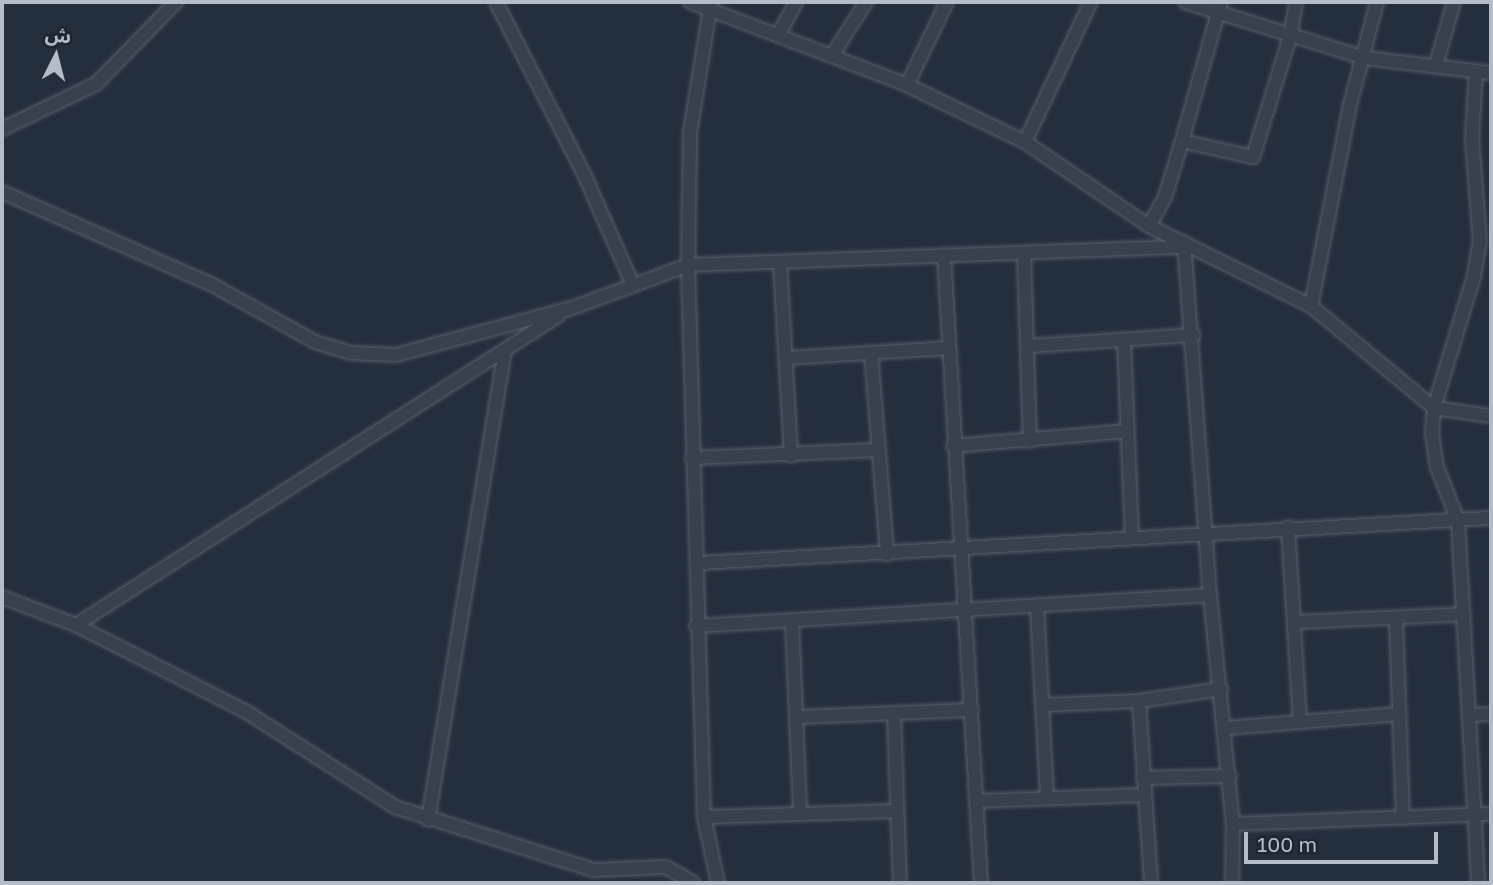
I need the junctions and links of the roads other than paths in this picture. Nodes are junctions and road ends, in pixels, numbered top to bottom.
1 (176, 2) edge
2 (496, 2) edge
3 (690, 2) edge
4 (796, 2) edge
5 (866, 2) edge
6 (947, 2) edge
7 (1091, 2) edge
8 (1185, 2) edge
9 (1296, 2) edge
10 (1377, 2) edge
11 (1454, 2) edge
12 (709, 6) edge
13 (1221, 6) edge
14 (778, 34) junction
15 (1290, 37) junction
16 (833, 54) junction
17 (1366, 58) junction
18 (1436, 65) junction
19 (1476, 71) junction
20 (1491, 73) edge
21 (907, 85) junction
22 (2, 129) edge
23 (1182, 141) junction
24 (1025, 142) junction
25 (2, 192) edge
26 (1149, 226) junction
27 (1184, 245) junction
28 (1024, 253) junction
29 (944, 256) junction
30 (780, 263) junction
31 (688, 265) junction
32 (633, 285) junction
33 (1311, 306) junction
34 (572, 308) junction
35 (1194, 335) junction
36 (1124, 341) junction
37 (1028, 346) junction
38 (948, 348) junction
39 (505, 350) junction
40 (871, 353) junction
41 (786, 358) junction
42 (1434, 408) junction
43 (1491, 416) edge
44 (1127, 431) junction
45 (1030, 441) junction
46 (953, 446) junction
47 (878, 450) junction
48 (791, 456) junction
49 (692, 458) junction
50 (1491, 518) edge
51 (1458, 521) junction
52 (1288, 527) junction
53 (1208, 531) junction
54 (1132, 538) junction
55 (960, 550) junction
56 (887, 554) junction
57 (700, 564) junction
58 (1210, 595) junction
59 (2, 597) edge
60 (1037, 606) junction
61 (965, 611) junction
62 (1464, 614) junction
63 (1396, 619) junction
64 (792, 620) junction
65 (1297, 622) junction
66 (76, 625) junction
67 (696, 626) junction
68 (1222, 690) junction
69 (1139, 701) junction
70 (1043, 705) junction
71 (972, 710) junction
72 (894, 714) junction
73 (1399, 714) junction
74 (1491, 714) edge
75 (1471, 715) junction
76 (798, 717) junction
77 (1300, 722) junction
78 (1226, 728) junction
79 (1230, 776) junction
80 (1143, 778) junction
81 (1144, 795) junction
82 (1047, 798) junction
83 (977, 801) junction
84 (897, 811) junction
85 (800, 812) junction
86 (1475, 814) junction
87 (1491, 814) edge
88 (705, 817) junction
89 (1403, 818) junction
90 (428, 820) junction
91 (1233, 824) junction
92 (694, 883) edge
93 (718, 883) edge
94 (900, 883) edge
95 (981, 883) edge
96 (1151, 883) edge
97 (1232, 883) edge
98 (1478, 883) edge
99 (1491, 883) edge

1 - 22 street
2 - 32 street
3 - 12 street
4 - 14 street
5 - 16 street
6 - 21 street
7 - 24 street
8 - 13 street
9 - 15 street
10 - 17 street
11 - 18 street
12 - 14 street
12 - 31 street
13 - 15 street
13 - 23 street
14 - 16 street
15 - 17 street
15 - 23 street
16 - 21 street
17 - 18 street
17 - 33 street
18 - 19 street
19 - 20 street
19 - 42 street
21 - 24 street
23 - 26 street
24 - 26 street
25 - 34 street
26 - 27 street
27 - 28 street
27 - 33 street
27 - 35 street
28 - 29 street
28 - 37 street
29 - 30 street
29 - 38 street
30 - 31 street
30 - 41 street
31 - 32 street
31 - 49 street
32 - 34 street
33 - 42 street
34 - 39 street
35 - 36 street
35 - 53 street
36 - 37 street
36 - 44 street
37 - 45 street
38 - 40 street
38 - 46 street
39 - 66 street
39 - 90 street
40 - 41 street
40 - 47 street
41 - 48 street
42 - 43 street
42 - 51 street
44 - 45 street
44 - 54 street
45 - 46 street
46 - 55 street
47 - 48 street
47 - 56 street
48 - 49 street
49 - 57 street
50 - 51 street
51 - 52 street
51 - 62 street
52 - 53 street
52 - 65 street
53 - 54 street
53 - 58 street
54 - 55 street
55 - 56 street
55 - 61 street
56 - 57 street
57 - 67 street
58 - 60 street
58 - 68 street
59 - 66 street
60 - 61 street
60 - 70 street
61 - 64 street
61 - 71 street
62 - 63 street
62 - 75 street
63 - 65 street
63 - 73 street
64 - 67 street
64 - 76 street
65 - 77 street
66 - 90 street
67 - 88 street
68 - 69 street
68 - 78 street
69 - 70 street
69 - 80 street
70 - 82 street
71 - 72 street
71 - 83 street
72 - 76 street
72 - 84 street
73 - 77 street
73 - 89 street
74 - 75 street
75 - 86 street
76 - 85 street
77 - 78 street
78 - 79 street
79 - 80 street
79 - 91 street
80 - 81 street
81 - 82 street
81 - 96 street
82 - 83 street
83 - 95 street
84 - 85 street
84 - 94 street
85 - 88 street
86 - 87 street
86 - 89 street
86 - 98 street
88 - 93 street
89 - 91 street
90 - 92 street
91 - 97 street
98 - 99 street

